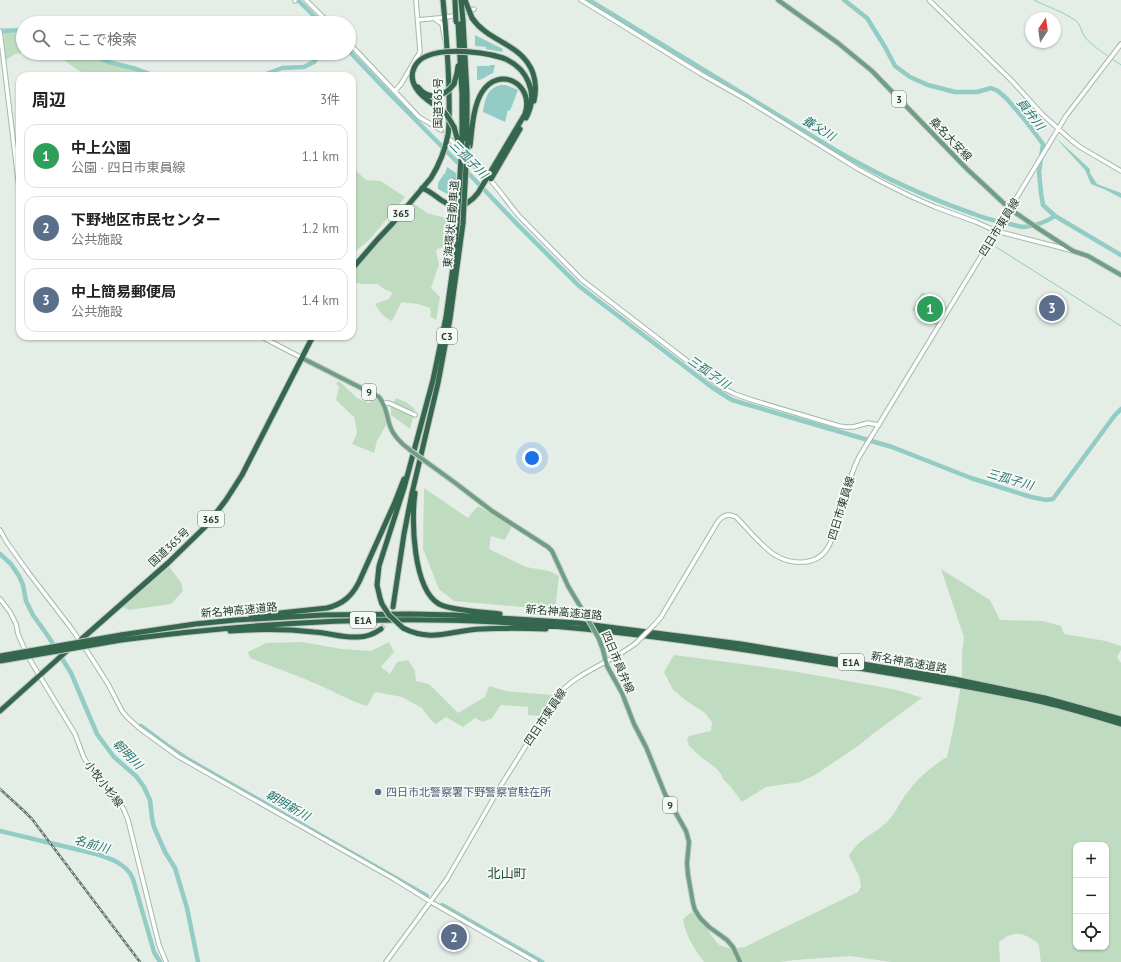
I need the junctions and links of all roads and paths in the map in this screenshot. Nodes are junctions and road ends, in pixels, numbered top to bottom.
1 (306, 0) edge
2 (416, 0) edge
3 (442, 0) edge
4 (456, 0) edge
5 (461, 0) edge
6 (464, 0) edge
7 (581, 0) edge
8 (778, 0) edge
9 (929, 0) edge
10 (474, 9) dead end
11 (322, 16) edge
12 (444, 18) junction
13 (433, 19) junction
14 (418, 20) junction
15 (459, 21) junction
16 (0, 32) edge
17 (1121, 44) edge
18 (447, 45) junction
19 (356, 50) edge
20 (503, 59) junction
21 (395, 91) junction
22 (528, 111) junction
23 (441, 130) tunnel mouth
24 (1058, 130) junction
25 (451, 140) tunnel mouth
26 (460, 141) junction
27 (468, 146) junction
28 (16, 163) edge
29 (1121, 171) edge
30 (487, 181) junction
31 (422, 188) junction
32 (1010, 209) junction
33 (996, 231) junction
34 (1074, 251) junction
35 (356, 264) edge
36 (1121, 275) edge
37 (268, 340) edge
38 (311, 340) edge
39 (302, 358) junction
40 (384, 403) junction
41 (415, 416) dead end
42 (879, 426) junction
43 (416, 445) junction
44 (422, 446) junction
45 (0, 530) edge
46 (0, 599) edge
47 (393, 607) tunnel mouth
48 (578, 623) junction
49 (195, 624) junction
50 (381, 629) tunnel mouth
51 (605, 631) junction
52 (157, 635) junction
53 (121, 637) junction
54 (77, 642) junction
55 (0, 656) edge
56 (0, 661) edge
57 (606, 661) junction
58 (41, 674) junction
59 (0, 711) edge
60 (1121, 719) edge
61 (1121, 724) edge
62 (431, 902) junction
63 (166, 962) edge
64 (386, 962) edge
65 (536, 962) edge
66 (740, 962) edge

1 - 11 street
2 - 14 street
3 - 12 highway, 国道365号 / 365
4 - 15 highway, bridge
5 - 15 highway, bridge
6 - 22 highway, bridge
7 - 33 street
8 - 32 main road, 桑名大安線 / 3
9 - 24 street
10 - 12 street
12 - 13 street
12 - 18 highway, 国道365号 / 365
13 - 14 street
13 - 18 street
14 - 21 street
15 - 20 highway, bridge
15 - 26 highway
15 - 27 highway
16 - 28 street
17 - 24 street, 四日市東員線
18 - 31 highway, 国道365号 / 365
19 - 21 street
20 - 22 highway
20 - 26 highway, bridge
21 - 23 street
22 - 27 highway
22 - 30 highway
24 - 29 street
24 - 32 street, 四日市東員線
25 - 30 street
26 - 43 highway, 東海環状自動車道 / C3, bridge
27 - 44 highway, 東海環状自動車道 / C3, bridge
30 - 31 highway
30 - 42 street
31 - 35 highway, 国道365号 / 365
32 - 33 street, 四日市東員線
32 - 34 main road, 桑名大安線 / 3
33 - 34 street
33 - 42 street, 四日市東員線
34 - 36 main road, 桑名大安線 / 3
37 - 39 street
38 - 39 highway, 国道365号 / 365
39 - 40 main road, 9
39 - 54 highway, 国道365号 / 365
40 - 41 street
40 - 57 main road, 四日市員弁線 / 9, bridge
42 - 57 street, 四日市東員線, bridge
43 - 49 highway
43 - 51 highway, bridge
44 - 47 highway
44 - 48 highway
45 - 54 street
46 - 58 street, 小牧小杉線
48 - 49 highway, 新名神高速道路 / E1A
48 - 60 highway, 新名神高速道路 / E1A
49 - 53 highway, 新名神高速道路 / E1A
50 - 52 highway
51 - 52 highway, 新名神高速道路 / E1A
51 - 61 highway, 新名神高速道路 / E1A
52 - 53 highway, 新名神高速道路 / E1A
53 - 55 highway, 新名神高速道路 / E1A, bridge
53 - 56 highway, 新名神高速道路 / E1A, bridge
54 - 58 highway, 国道365号 / 365, bridge
54 - 62 street
57 - 62 street, 四日市東員線
57 - 66 main road, 四日市員弁線 / 9
58 - 59 highway, 国道365号 / 365
58 - 63 street, 小牧小杉線
62 - 64 street, 四日市東員線
62 - 65 street

